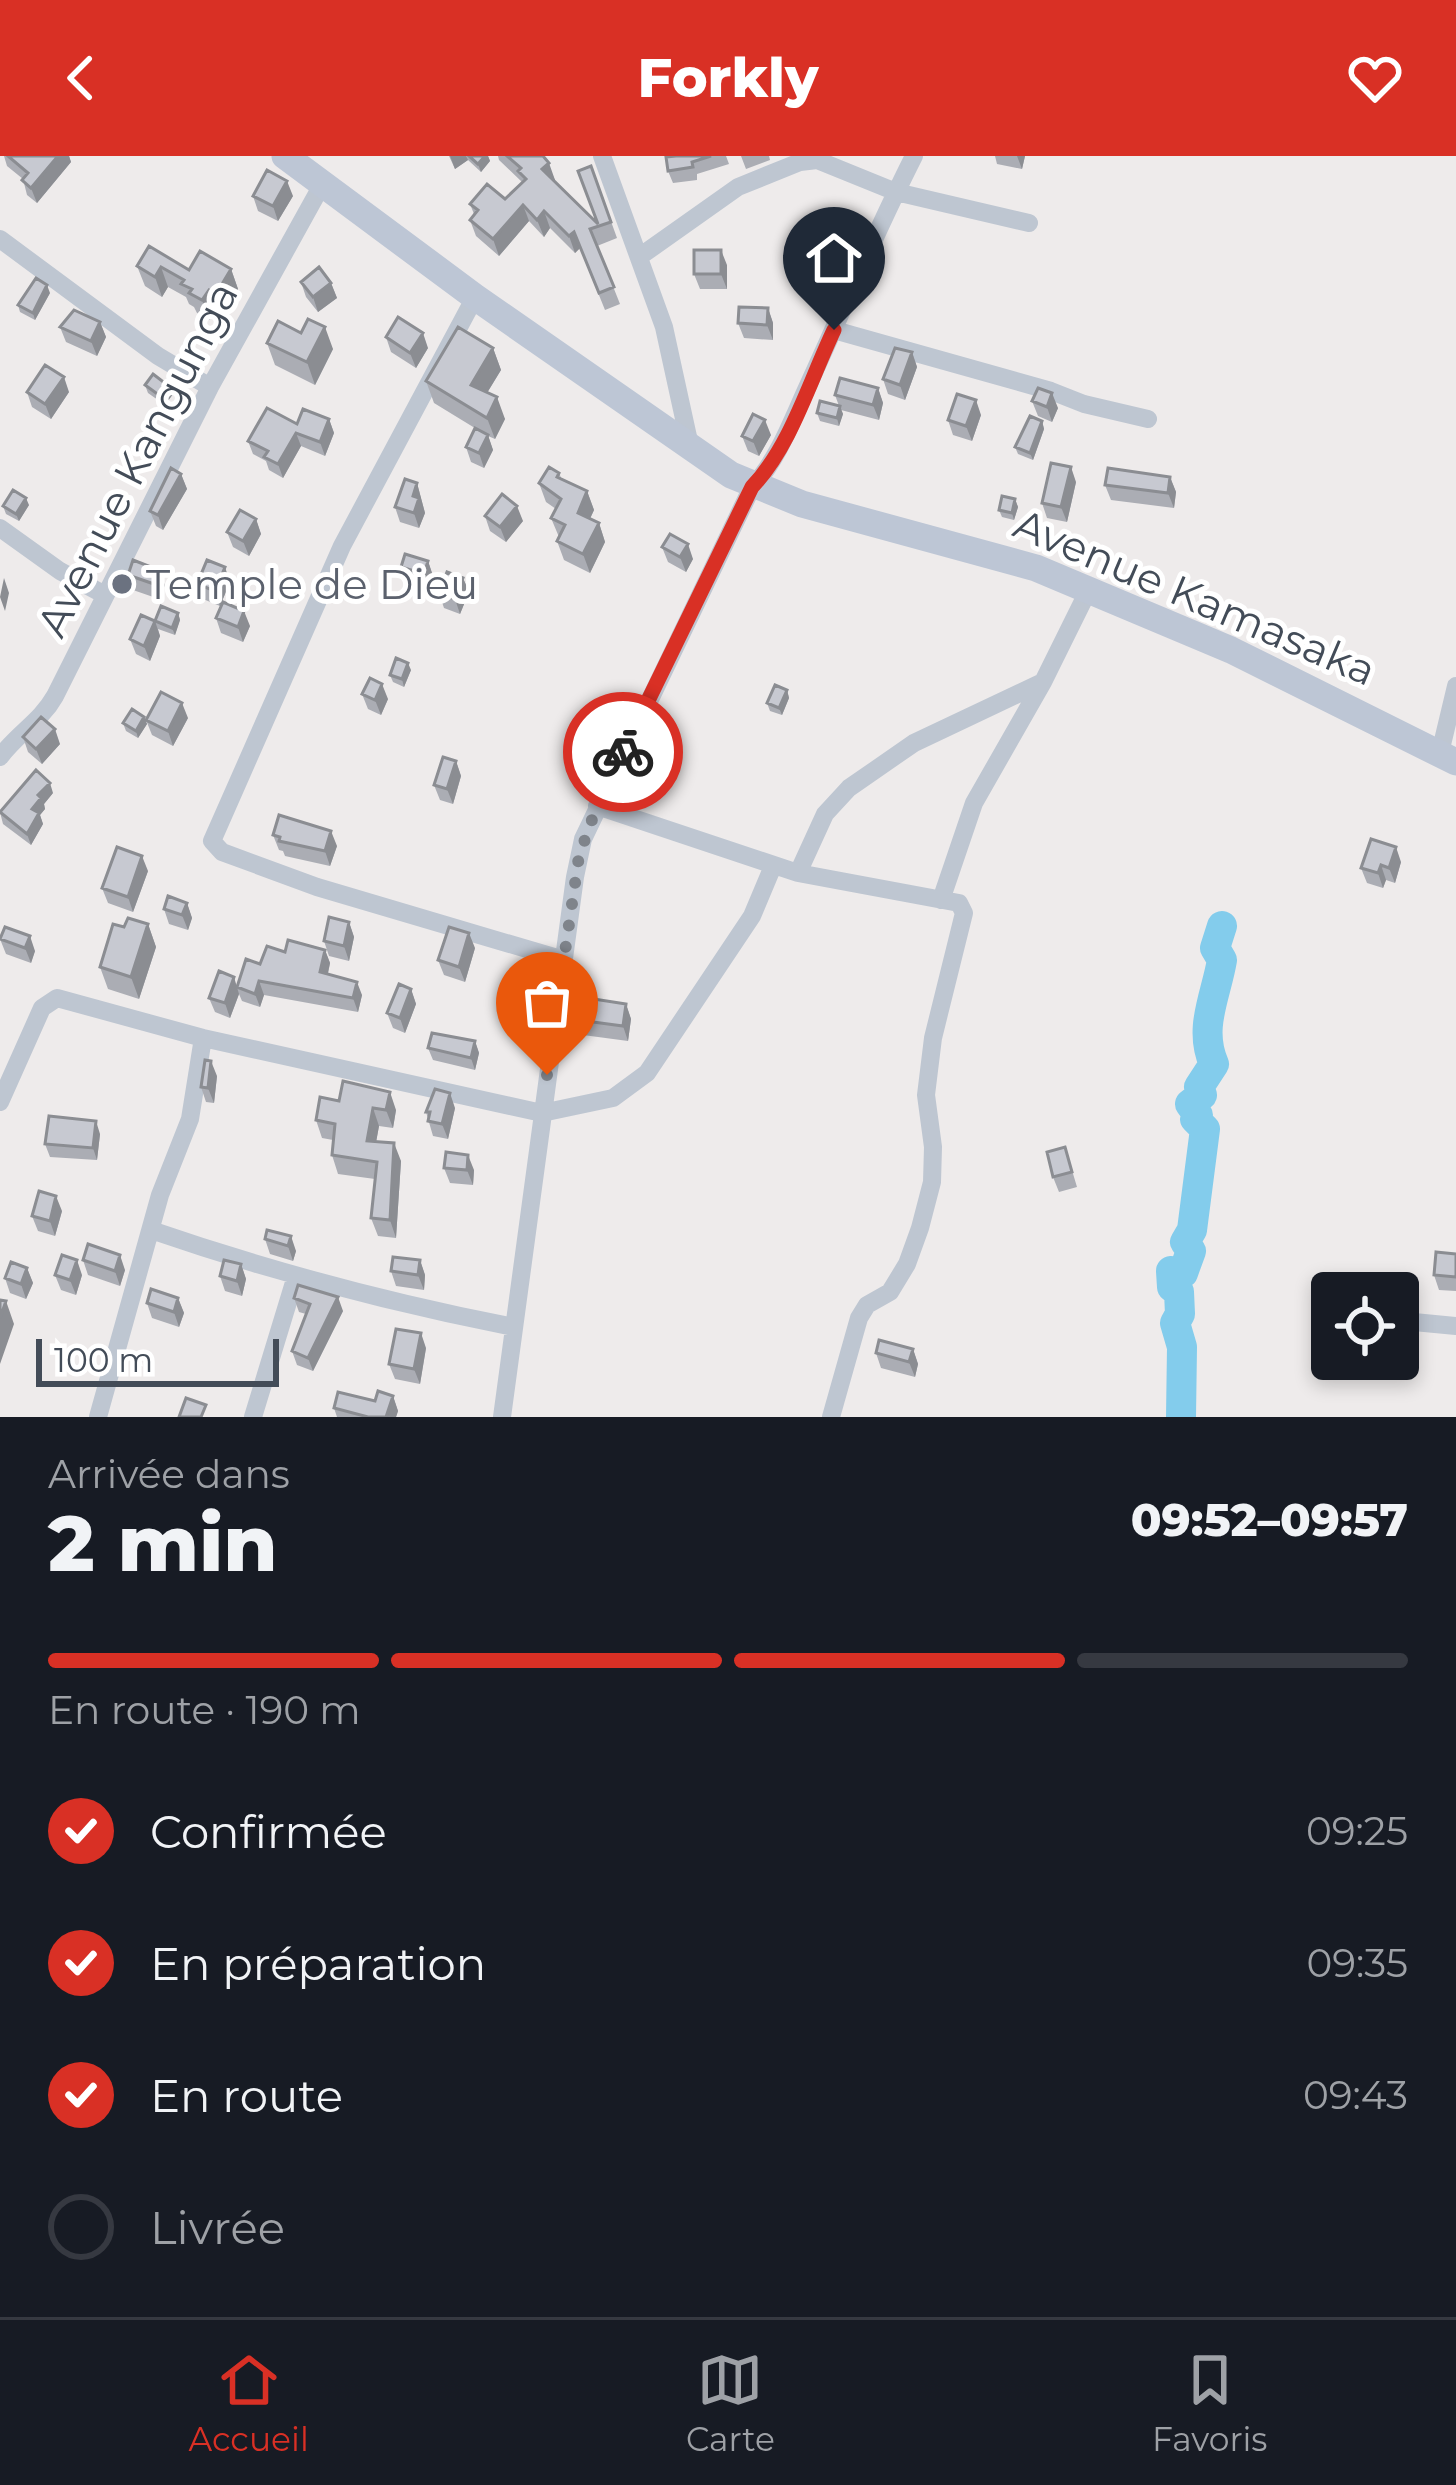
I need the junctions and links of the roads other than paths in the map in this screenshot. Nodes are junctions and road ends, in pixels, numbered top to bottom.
1 (285, 156) edge
2 (602, 156) edge
3 (914, 156) edge
4 (323, 183) junction
5 (896, 192) junction
6 (1029, 223) dead end
7 (0, 239) edge
8 (639, 257) junction
9 (475, 296) junction
10 (834, 330) junction
11 (210, 387) junction
12 (1148, 419) dead end
13 (690, 446) junction
14 (752, 487) junction
15 (0, 528) edge
16 (1088, 591) junction
17 (104, 595) junction
18 (1043, 682) junction
19 (1456, 686) edge
20 (0, 757) edge
21 (1448, 757) edge
22 (597, 806) junction
23 (773, 866) junction
24 (798, 873) junction
25 (941, 900) junction
26 (564, 960) junction
27 (203, 1038) junction
28 (0, 1102) edge
29 (542, 1113) junction
30 (151, 1230) junction
31 (296, 1276) junction
32 (1419, 1322) edge
33 (1456, 1326) edge
34 (514, 1327) junction
35 (98, 1417) edge
36 (253, 1417) edge
37 (502, 1417) edge
38 (831, 1417) edge

1 - 4 street, Avenue Kamasaka
2 - 8 street
3 - 5 street
4 - 9 street, Avenue Kamasaka
4 - 11 street, Avenue Kangunga
5 - 6 street
5 - 8 street
5 - 10 street
7 - 11 street
8 - 13 street
9 - 13 street, Avenue Kamasaka
9 - 26 street
10 - 12 street
10 - 14 street
11 - 17 street, Avenue Kangunga
13 - 14 street, Avenue Kamasaka
14 - 16 street, Avenue Kamasaka
14 - 22 street
15 - 17 street
16 - 18 street
16 - 21 street, Avenue Kamasaka
17 - 20 street, Avenue Kangunga
18 - 24 street
18 - 25 street
19 - 21 street
22 - 23 street
22 - 26 street
23 - 24 street
23 - 29 street
24 - 25 street
25 - 38 street
26 - 29 street
27 - 28 street
27 - 29 street
27 - 30 street
29 - 34 street
30 - 31 street
30 - 35 street
31 - 34 street
31 - 36 street
32 - 33 street
34 - 37 street

